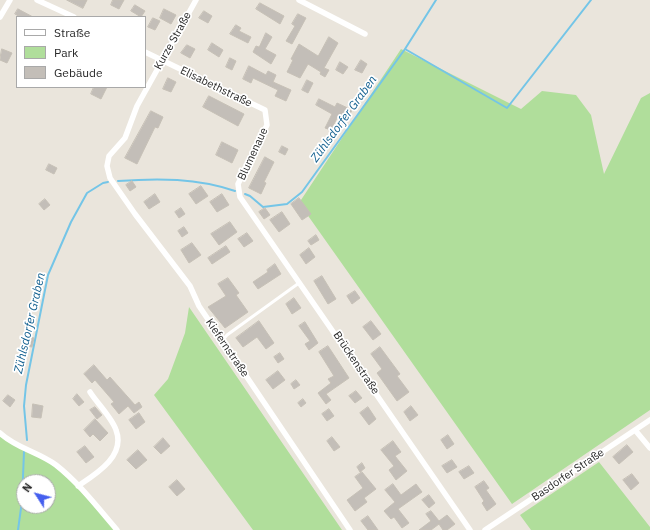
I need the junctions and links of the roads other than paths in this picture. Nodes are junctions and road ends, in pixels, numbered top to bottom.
1 (10, 0) edge
2 (37, 0) edge
3 (196, 0) edge
4 (299, 0) edge
5 (72, 16) edge
6 (0, 17) edge
7 (365, 34) dead end
8 (146, 52) edge
9 (163, 61) junction
10 (265, 110) joint
11 (107, 166) joint
12 (240, 197) joint
13 (300, 282) junction
14 (222, 341) junction
15 (90, 392) dead end
16 (650, 420) edge
17 (635, 430) junction
18 (0, 433) edge
19 (650, 448) edge
20 (78, 486) junction
21 (117, 530) edge
22 (350, 530) edge
23 (470, 530) edge
24 (485, 530) edge

1 - 6 street
2 - 5 street
3 - 9 street, Kurze Straße
4 - 7 street
8 - 9 street, Elisabethstraße
9 - 10 street, Elisabethstraße
9 - 11 street, Kurze Straße
10 - 12 street, Blumenaue
11 - 14 street, Kiefernstraße
12 - 13 street, Brückenstraße
13 - 14 lane
13 - 23 street, Brückenstraße
14 - 22 street, Kiefernstraße
15 - 20 street
16 - 17 street, Basdorfer Straße
17 - 19 street
17 - 24 street, Basdorfer Straße
18 - 20 street
20 - 21 street

